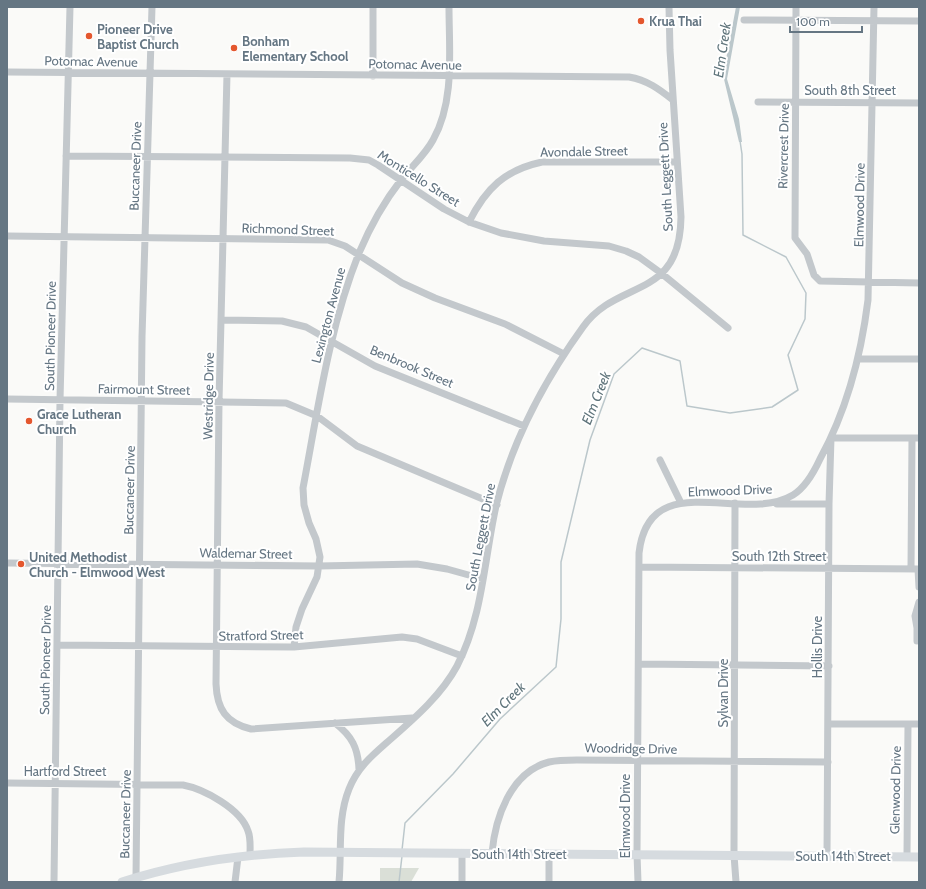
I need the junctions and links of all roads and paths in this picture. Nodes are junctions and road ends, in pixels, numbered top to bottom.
1 (70, 7) edge
2 (152, 7) edge
3 (373, 7) edge
4 (448, 7) edge
5 (669, 7) edge
6 (796, 7) edge
7 (874, 7) edge
8 (744, 20) dead end
9 (796, 21) junction
10 (874, 21) junction
11 (919, 21) edge
12 (7, 72) edge
13 (68, 74) junction
14 (150, 74) junction
15 (227, 74) junction
16 (373, 76) junction
17 (448, 76) junction
18 (673, 100) junction
19 (758, 102) dead end
20 (796, 102) junction
21 (873, 103) junction
22 (919, 103) edge
23 (66, 156) junction
24 (147, 156) junction
25 (226, 158) junction
26 (677, 162) junction
27 (400, 181) junction
28 (469, 222) junction
29 (7, 236) edge
30 (64, 238) junction
31 (145, 238) junction
32 (223, 239) junction
33 (359, 254) junction
34 (661, 273) junction
35 (870, 282) junction
36 (919, 283) edge
37 (221, 320) junction
38 (728, 328) dead end
39 (332, 341) junction
40 (564, 354) junction
41 (858, 359) junction
42 (919, 359) edge
43 (7, 400) edge
44 (60, 400) junction
45 (142, 401) junction
46 (219, 402) junction
47 (317, 416) junction
48 (524, 426) junction
49 (831, 438) junction
50 (916, 438) edge
51 (660, 460) dead end
52 (681, 503) junction
53 (497, 504) junction
54 (735, 504) junction
55 (765, 504) junction
56 (829, 504) junction
57 (7, 563) edge
58 (58, 563) junction
59 (140, 565) junction
60 (218, 565) junction
61 (319, 566) junction
62 (640, 567) junction
63 (735, 568) junction
64 (829, 569) junction
65 (916, 569) edge
66 (483, 579) junction
67 (919, 587) edge
68 (919, 602) edge
69 (917, 641) dead end
70 (58, 646) junction
71 (138, 646) junction
72 (217, 647) junction
73 (294, 647) junction
74 (462, 656) junction
75 (639, 664) junction
76 (735, 666) junction
77 (829, 666) junction
78 (412, 718) junction
79 (336, 723) junction
80 (828, 724) junction
81 (908, 724) junction
82 (919, 724) edge
83 (638, 760) junction
84 (735, 761) junction
85 (828, 762) junction
86 (359, 769) junction
87 (7, 783) edge
88 (56, 784) junction
89 (137, 784) junction
90 (340, 852) junction
91 (462, 853) junction
92 (492, 853) junction
93 (549, 854) junction
94 (637, 854) junction
95 (734, 855) junction
96 (250, 856) junction
97 (827, 856) junction
98 (907, 856) junction
99 (238, 857) junction
100 (919, 857) edge
101 (136, 877) junction
102 (146, 878) edge
103 (54, 882) edge
104 (122, 882) edge
105 (235, 882) edge
106 (339, 882) edge
107 (462, 882) edge
108 (549, 882) edge
109 (638, 882) edge
110 (736, 882) edge

1 - 13 street, South Pioneer Drive
2 - 14 street, Buccaneer Drive
3 - 16 street
4 - 17 street, Lexington Avenue
5 - 18 street, South Leggett Drive
6 - 9 street, Rivercrest Drive
7 - 10 street, Elmwood Drive
8 - 9 street
9 - 10 street
9 - 20 street, Rivercrest Drive
10 - 11 street
10 - 21 street, Elmwood Drive
12 - 13 street, Potomac Avenue
13 - 14 street, Potomac Avenue
13 - 23 street, South Pioneer Drive
14 - 15 street, Potomac Avenue
14 - 24 street, Buccaneer Drive
15 - 16 street, Potomac Avenue
15 - 25 street, Westridge Drive
16 - 17 street, Potomac Avenue
17 - 18 street, Potomac Avenue
17 - 27 street, Lexington Avenue
18 - 26 street, South Leggett Drive
19 - 20 street, South 8th Street
20 - 21 street, South 8th Street
20 - 35 street, Rivercrest Drive
21 - 22 street, South 8th Street
21 - 35 street, Elmwood Drive
23 - 24 street, Monticello Street
23 - 30 street, South Pioneer Drive
24 - 25 street, Monticello Street
24 - 31 street, Buccaneer Drive
25 - 27 street, Monticello Street
25 - 32 street, Westridge Drive
26 - 28 street, Avondale Street
26 - 34 street, South Leggett Drive
27 - 28 street, Monticello Street
27 - 33 street, Lexington Avenue
28 - 34 street, Monticello Street
29 - 30 street, Richmond Street
30 - 31 street, Richmond Street
30 - 44 street, South Pioneer Drive
31 - 32 street, Richmond Street
31 - 45 street, Buccaneer Drive
32 - 33 street, Richmond Street
32 - 37 street, Westridge Drive
33 - 39 street, Lexington Avenue
33 - 40 street, Richmond Street
34 - 38 street, Monticello Street
34 - 40 street, South Leggett Drive
35 - 36 street
35 - 41 street, Elmwood Drive
37 - 39 street, Benbrook Street
37 - 46 street, Westridge Drive
39 - 47 street, Lexington Avenue
39 - 48 street, Benbrook Street
40 - 48 street, South Leggett Drive
41 - 42 street
41 - 49 street, Elmwood Drive
43 - 44 street, Fairmount Street
44 - 45 street, Fairmount Street
44 - 58 street, South Pioneer Drive
45 - 46 street, Fairmount Street
45 - 59 street, Buccaneer Drive
46 - 47 street, Fairmount Street
46 - 60 street, Westridge Drive
47 - 53 street, Fairmount Street
47 - 61 street, Lexington Avenue
48 - 53 street, South Leggett Drive
49 - 50 street
49 - 55 street, Elmwood Drive
49 - 56 street, Hollis Drive
50 - 65 street
51 - 52 street
52 - 54 street, Elmwood Drive
52 - 62 street, Elmwood Drive
53 - 66 street, South Leggett Drive
54 - 55 street, Elmwood Drive
54 - 63 street, Sylvan Drive
55 - 56 street
56 - 64 street, Hollis Drive
57 - 58 street, Waldemar Street
58 - 59 street, Waldemar Street
58 - 70 street, South Pioneer Drive
59 - 60 street, Waldemar Street
59 - 71 street, Buccaneer Drive
60 - 61 street, Waldemar Street
60 - 72 street, Westridge Drive
61 - 66 street, Waldemar Street
61 - 73 street, Lexington Avenue
62 - 63 street, South 12th Street
62 - 75 street, Elmwood Drive
63 - 64 street, South 12th Street
63 - 76 street, Sylvan Drive
64 - 65 street, South 12th Street
64 - 77 street, Hollis Drive
65 - 67 street
66 - 74 street, South Leggett Drive
68 - 69 street
70 - 71 street, Stratford Street
70 - 88 street, South Pioneer Drive
71 - 72 street, Stratford Street
71 - 89 street, Buccaneer Drive
72 - 73 street, Stratford Street
72 - 79 street, Westridge Drive
73 - 74 street, Stratford Street
74 - 78 street, South Leggett Drive
75 - 76 street
75 - 83 street, Elmwood Drive
76 - 77 street
76 - 84 street, Sylvan Drive
77 - 80 street, Hollis Drive
78 - 79 street
78 - 86 street, South Leggett Drive
79 - 86 street
80 - 81 street
80 - 85 street, Hollis Drive
81 - 82 street
81 - 98 street, Glenwood Drive
83 - 84 street, Woodridge Drive
83 - 92 street, Woodridge Drive
83 - 94 street, Elmwood Drive
84 - 85 street, Woodridge Drive
84 - 95 street, Sylvan Drive
85 - 97 street, Hollis Drive
86 - 90 street, South Leggett Drive
87 - 88 street, Hartford Street
88 - 89 street, Hartford Street
88 - 103 street, South Pioneer Drive
89 - 96 street, Hartford Street
89 - 101 street, Buccaneer Drive
90 - 91 main road, South 14th Street
90 - 96 main road, South 14th Street
90 - 106 street, South Leggett Drive
91 - 92 main road, South 14th Street
91 - 107 street
92 - 93 main road, South 14th Street
93 - 94 main road, South 14th Street
93 - 108 street
94 - 95 main road, South 14th Street
94 - 109 street, Elmwood Drive
95 - 97 main road, South 14th Street
95 - 110 street, Sylvan Drive
96 - 99 main road, South 14th Street
97 - 98 main road, South 14th Street
98 - 100 main road, South 14th Street
99 - 102 main road, South 14th Street
99 - 105 street
101 - 102 main road, South 14th Street
101 - 104 main road, South 14th Street

